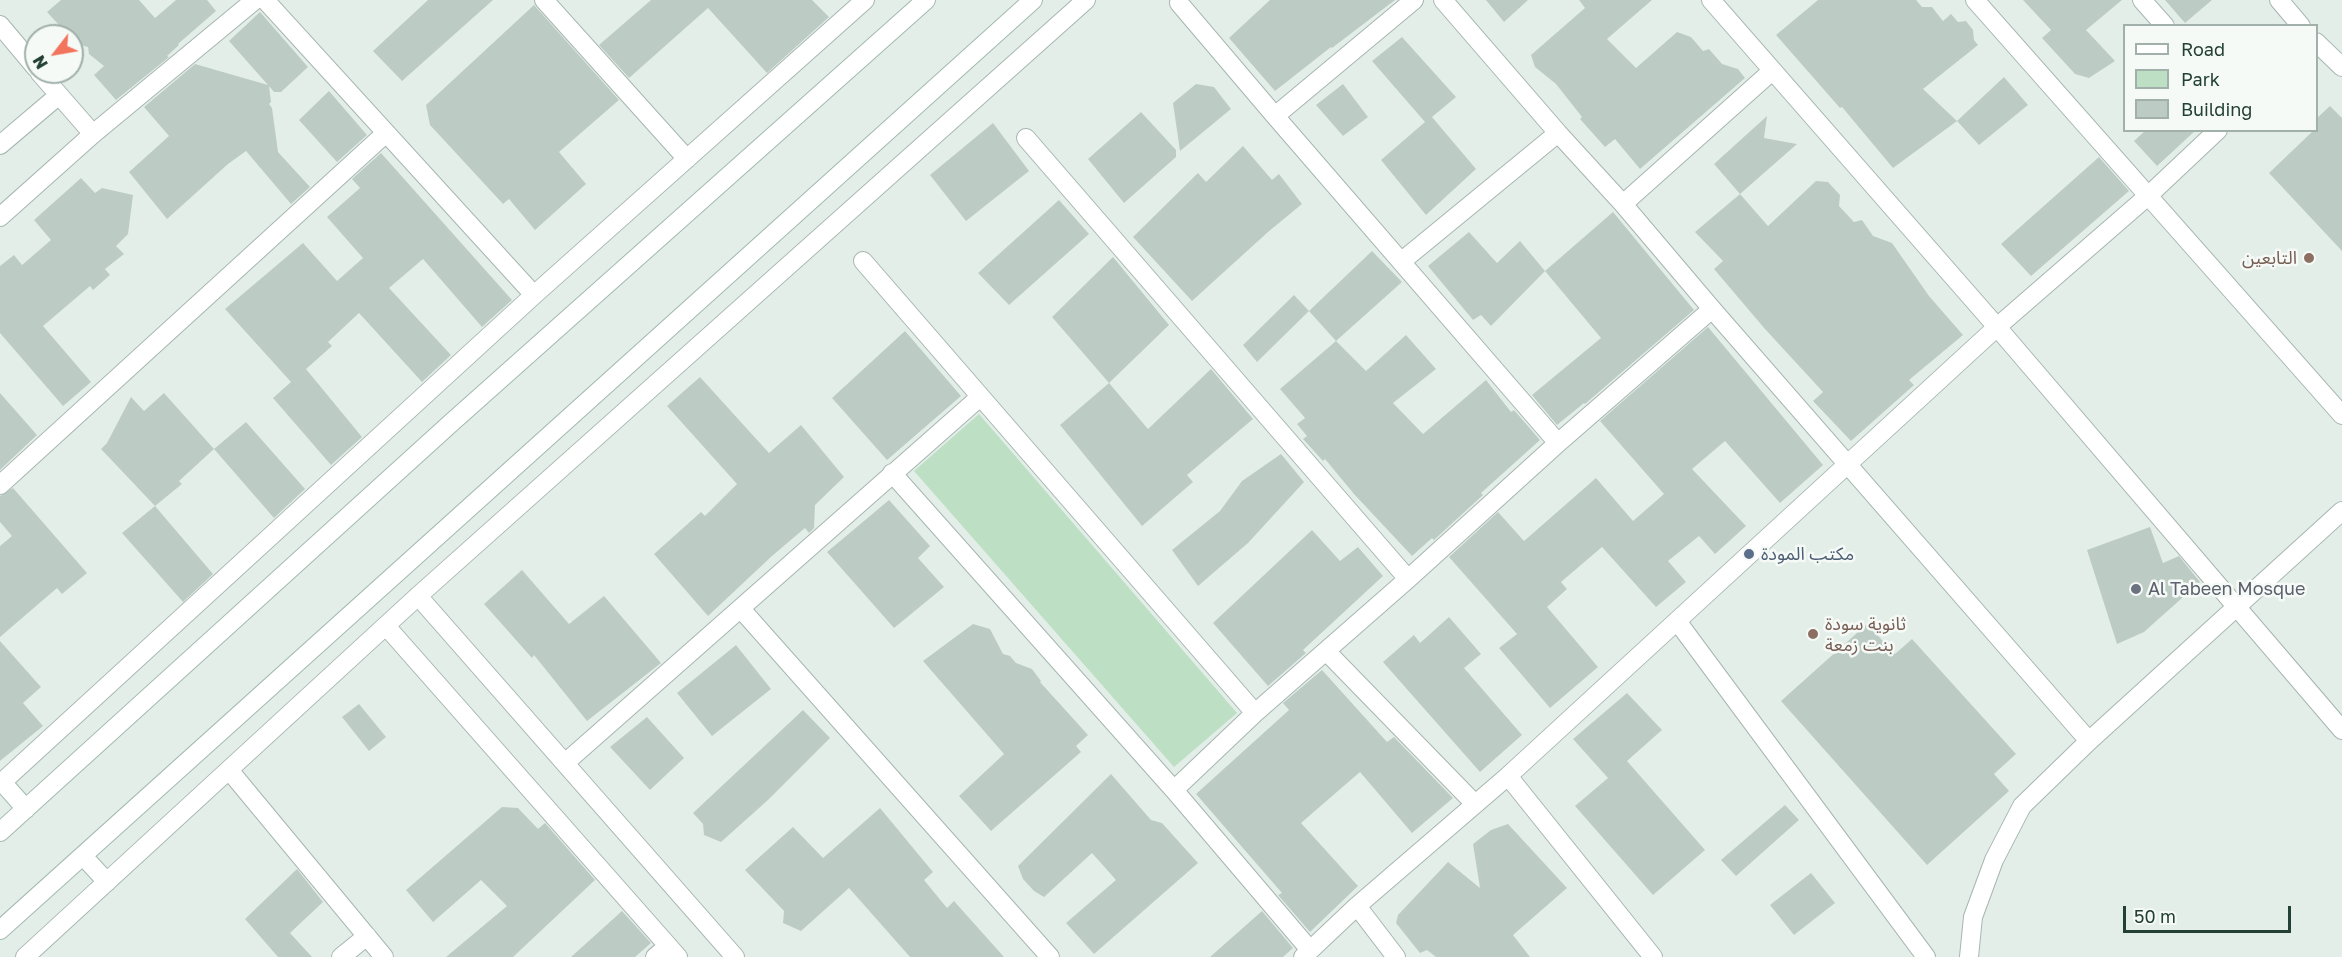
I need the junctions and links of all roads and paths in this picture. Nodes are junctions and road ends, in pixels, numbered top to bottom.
1 (255, 0) edge
2 (265, 0) edge
3 (865, 0) edge
4 (926, 0) edge
5 (1033, 0) edge
6 (1086, 0) edge
7 (1414, 0) edge
8 (1443, 0) edge
9 (1711, 0) edge
10 (1975, 0) edge
11 (2142, 0) edge
12 (2279, 0) edge
13 (548, 1) edge
14 (1179, 3) dead end
15 (2163, 24) edge
16 (2299, 24) edge
17 (0, 25) edge
18 (2318, 44) edge
19 (24, 54) edge
20 (2342, 67) edge
21 (1772, 71) junction
22 (49, 84) edge
23 (59, 95) junction
24 (1275, 117) junction
25 (2216, 132) edge
26 (386, 133) junction
27 (1558, 133) junction
28 (93, 134) junction
29 (1026, 138) dead end
30 (0, 144) edge
31 (687, 159) junction
32 (2149, 195) junction
33 (1623, 204) junction
34 (0, 217) edge
35 (863, 261) dead end
36 (1402, 261) junction
37 (534, 295) junction
38 (1712, 309) junction
39 (1997, 327) junction
40 (980, 397) junction
41 (2342, 414) edge
42 (1558, 443) junction
43 (1848, 463) junction
44 (892, 473) junction
45 (0, 485) edge
46 (2342, 511) edge
47 (1408, 579) junction
48 (418, 596) junction
49 (2235, 606) junction
50 (741, 609) junction
51 (1677, 621) junction
52 (386, 626) junction
53 (1326, 651) junction
54 (1255, 713) junction
55 (2342, 730) edge
56 (2089, 741) junction
57 (565, 763) junction
58 (229, 770) junction
59 (1508, 776) junction
60 (1, 783) edge
61 (1174, 790) junction
62 (1474, 804) junction
63 (26, 809) junction
64 (0, 832) edge
65 (83, 856) junction
66 (107, 882) junction
67 (1357, 906) junction
68 (0, 930) edge
69 (367, 936) junction
70 (667, 953) edge
71 (1306, 954) edge
72 (25, 957) edge
73 (341, 957) edge
74 (384, 957) edge
75 (735, 957) edge
76 (1050, 957) edge
77 (1396, 957) edge
78 (1653, 957) edge
79 (1926, 957) edge
80 (1969, 957) edge

1 - 28 street
2 - 26 street
3 - 31 street
4 - 63 street
5 - 65 street
6 - 48 street
7 - 24 street
8 - 27 street
9 - 21 street
10 - 32 street
11 - 15 street
12 - 16 street
13 - 31 street
14 - 24 street
17 - 19 street
18 - 20 street
21 - 33 street
21 - 39 street
22 - 23 street
23 - 28 street
23 - 30 street
24 - 36 street
25 - 32 street
26 - 37 street
26 - 45 street
27 - 33 street
27 - 36 street
28 - 34 street
29 - 47 street
31 - 37 street
32 - 39 street
32 - 41 street
33 - 38 street
35 - 40 street
36 - 42 street
37 - 60 street
38 - 42 street
38 - 43 street
39 - 43 street
39 - 49 street
40 - 44 street
40 - 54 street
42 - 47 street
43 - 51 street
43 - 56 street
44 - 50 street
44 - 61 street
46 - 49 street
47 - 53 street
48 - 52 street
48 - 57 street
49 - 55 street
49 - 56 street
50 - 57 street
50 - 76 street
51 - 59 street
51 - 79 street
52 - 58 street
52 - 70 street
53 - 54 street
53 - 62 street
54 - 61 street
56 - 80 street
57 - 75 street
58 - 66 street
58 - 69 street
59 - 62 street
59 - 78 street
60 - 63 street
61 - 71 street
62 - 67 street
63 - 64 street
65 - 66 street
65 - 68 street
66 - 72 street
67 - 71 street
67 - 77 street
69 - 73 street
69 - 74 street

